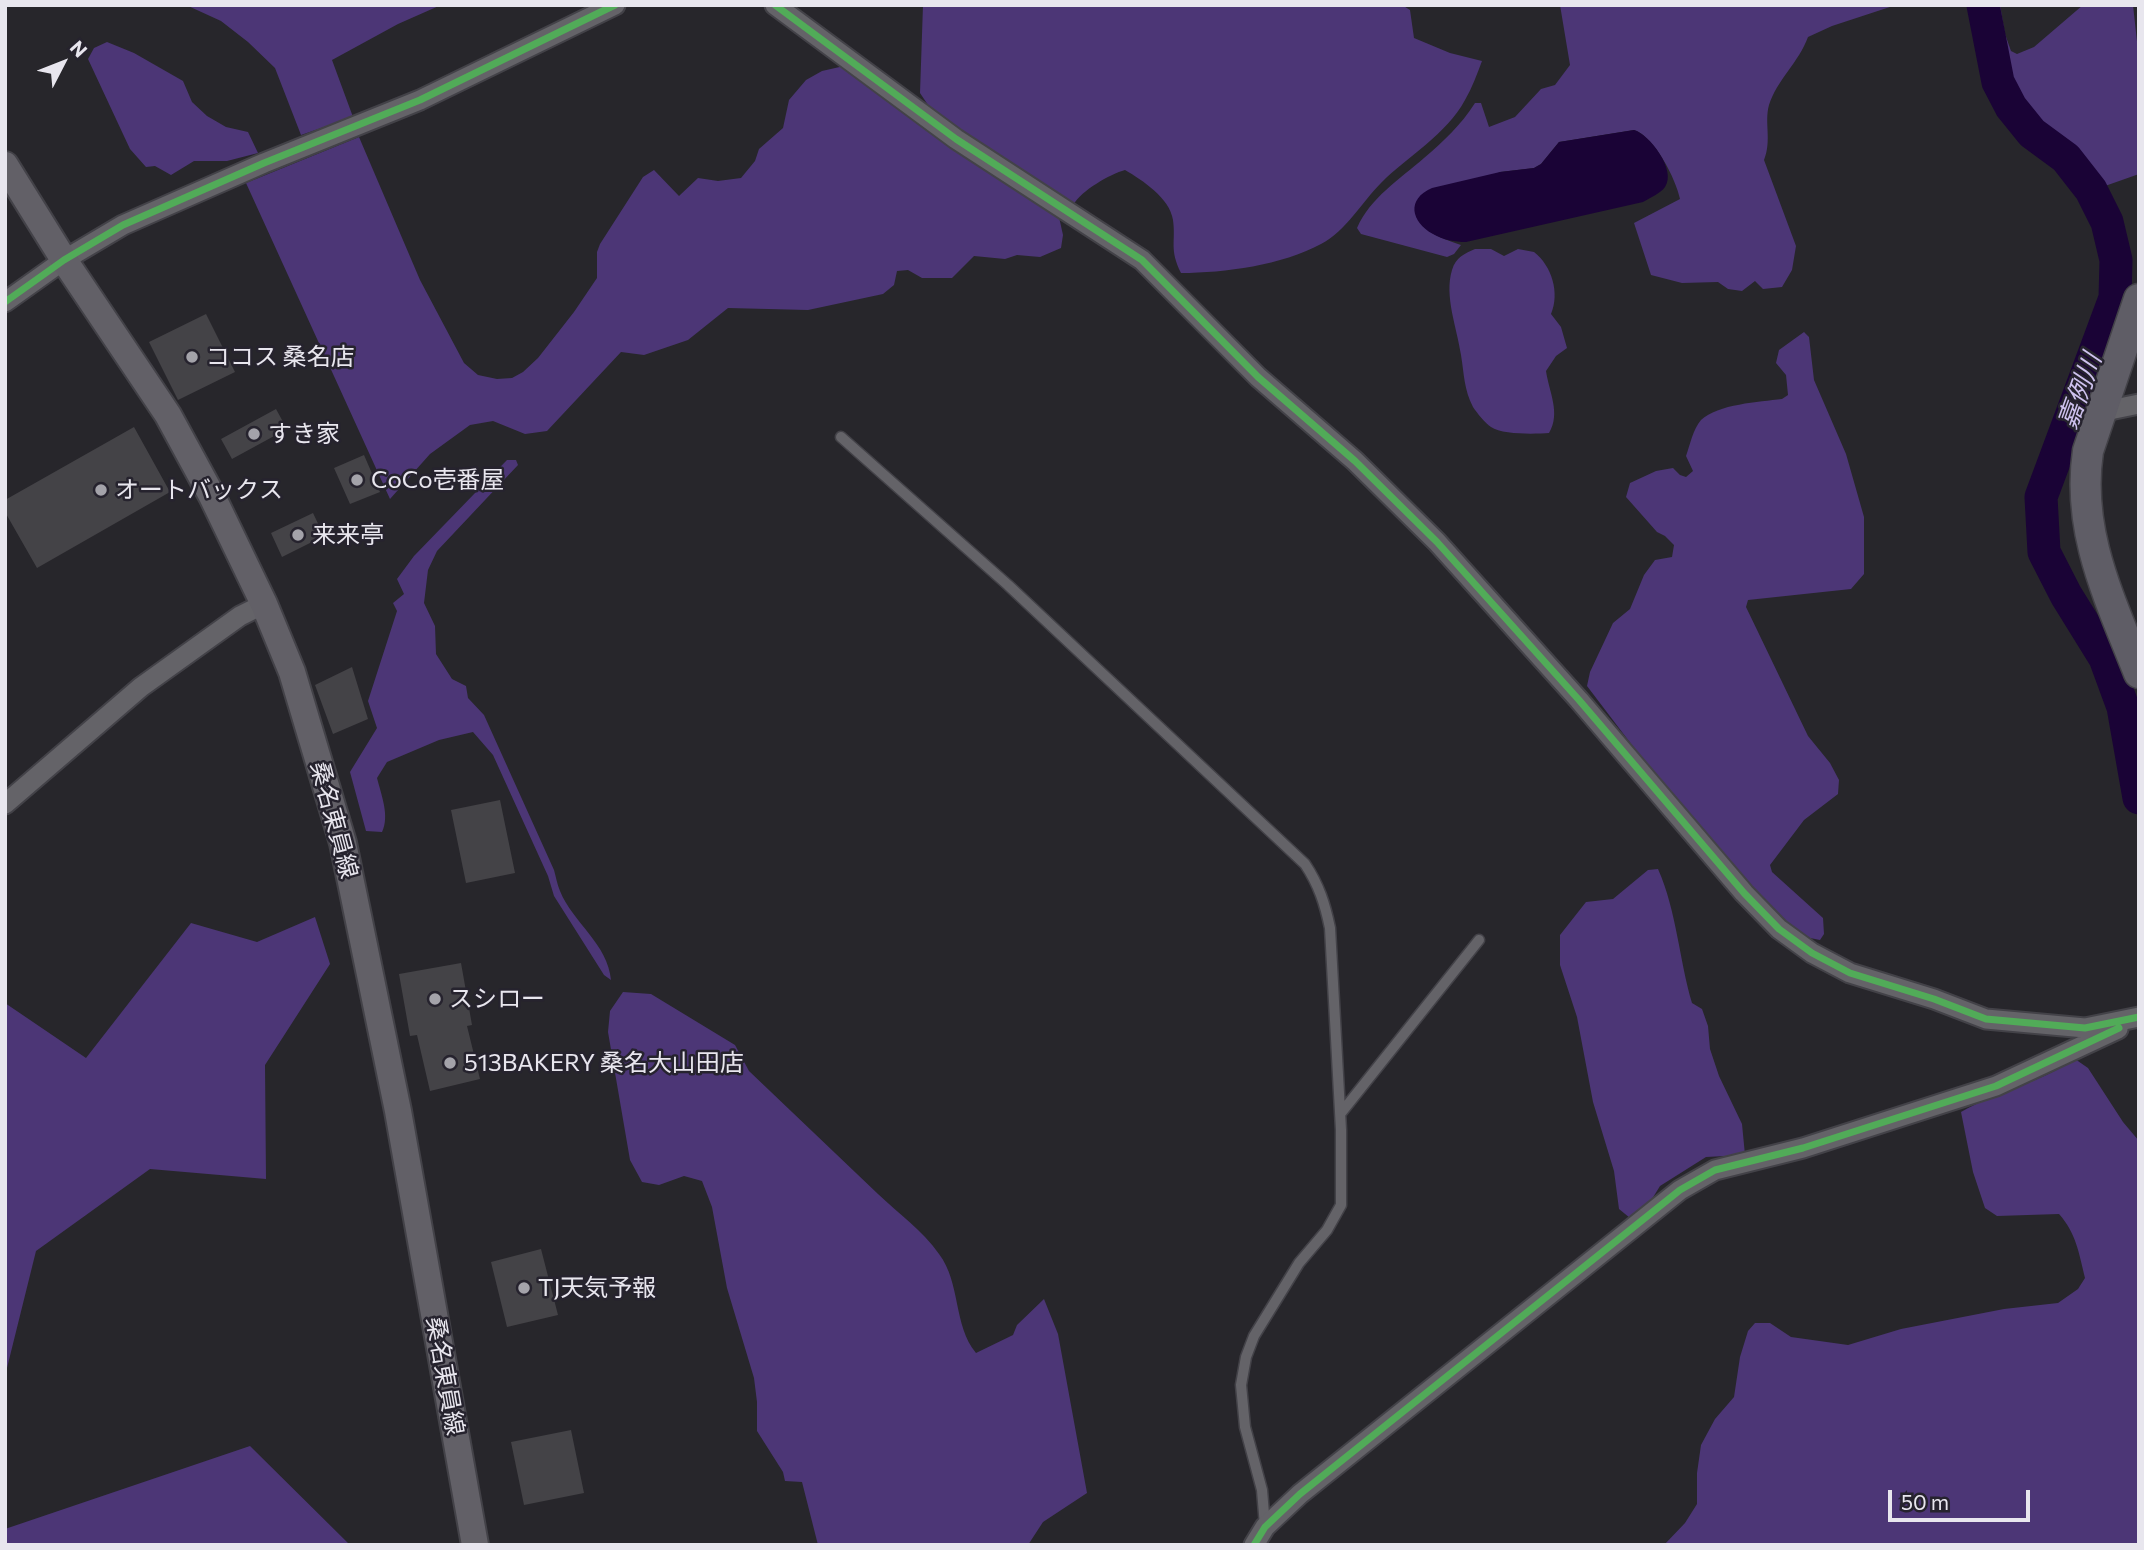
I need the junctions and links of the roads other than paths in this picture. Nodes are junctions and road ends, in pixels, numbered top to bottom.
1 (615, 5) edge
2 (775, 5) edge
3 (5, 165) edge
4 (15, 195) edge
5 (64, 260) junction
6 (2139, 299) edge
7 (5, 302) edge
8 (2139, 404) edge
9 (2100, 412) junction
10 (841, 437) dead end
11 (264, 604) junction
12 (2139, 673) edge
13 (5, 804) edge
14 (1479, 940) dead end
15 (2139, 1018) edge
16 (1340, 1113) junction
17 (1265, 1527) junction
18 (475, 1545) edge
19 (1254, 1545) edge

1 - 5 street
2 - 15 street
3 - 4 main road, 桑名東員線
4 - 5 main road, 桑名東員線
5 - 7 street
5 - 11 main road, 桑名東員線
6 - 9 main road
8 - 9 street
9 - 12 main road
10 - 16 lane
11 - 13 street
11 - 18 main road, 桑名東員線
14 - 16 lane
15 - 17 street
16 - 17 lane
17 - 19 street

